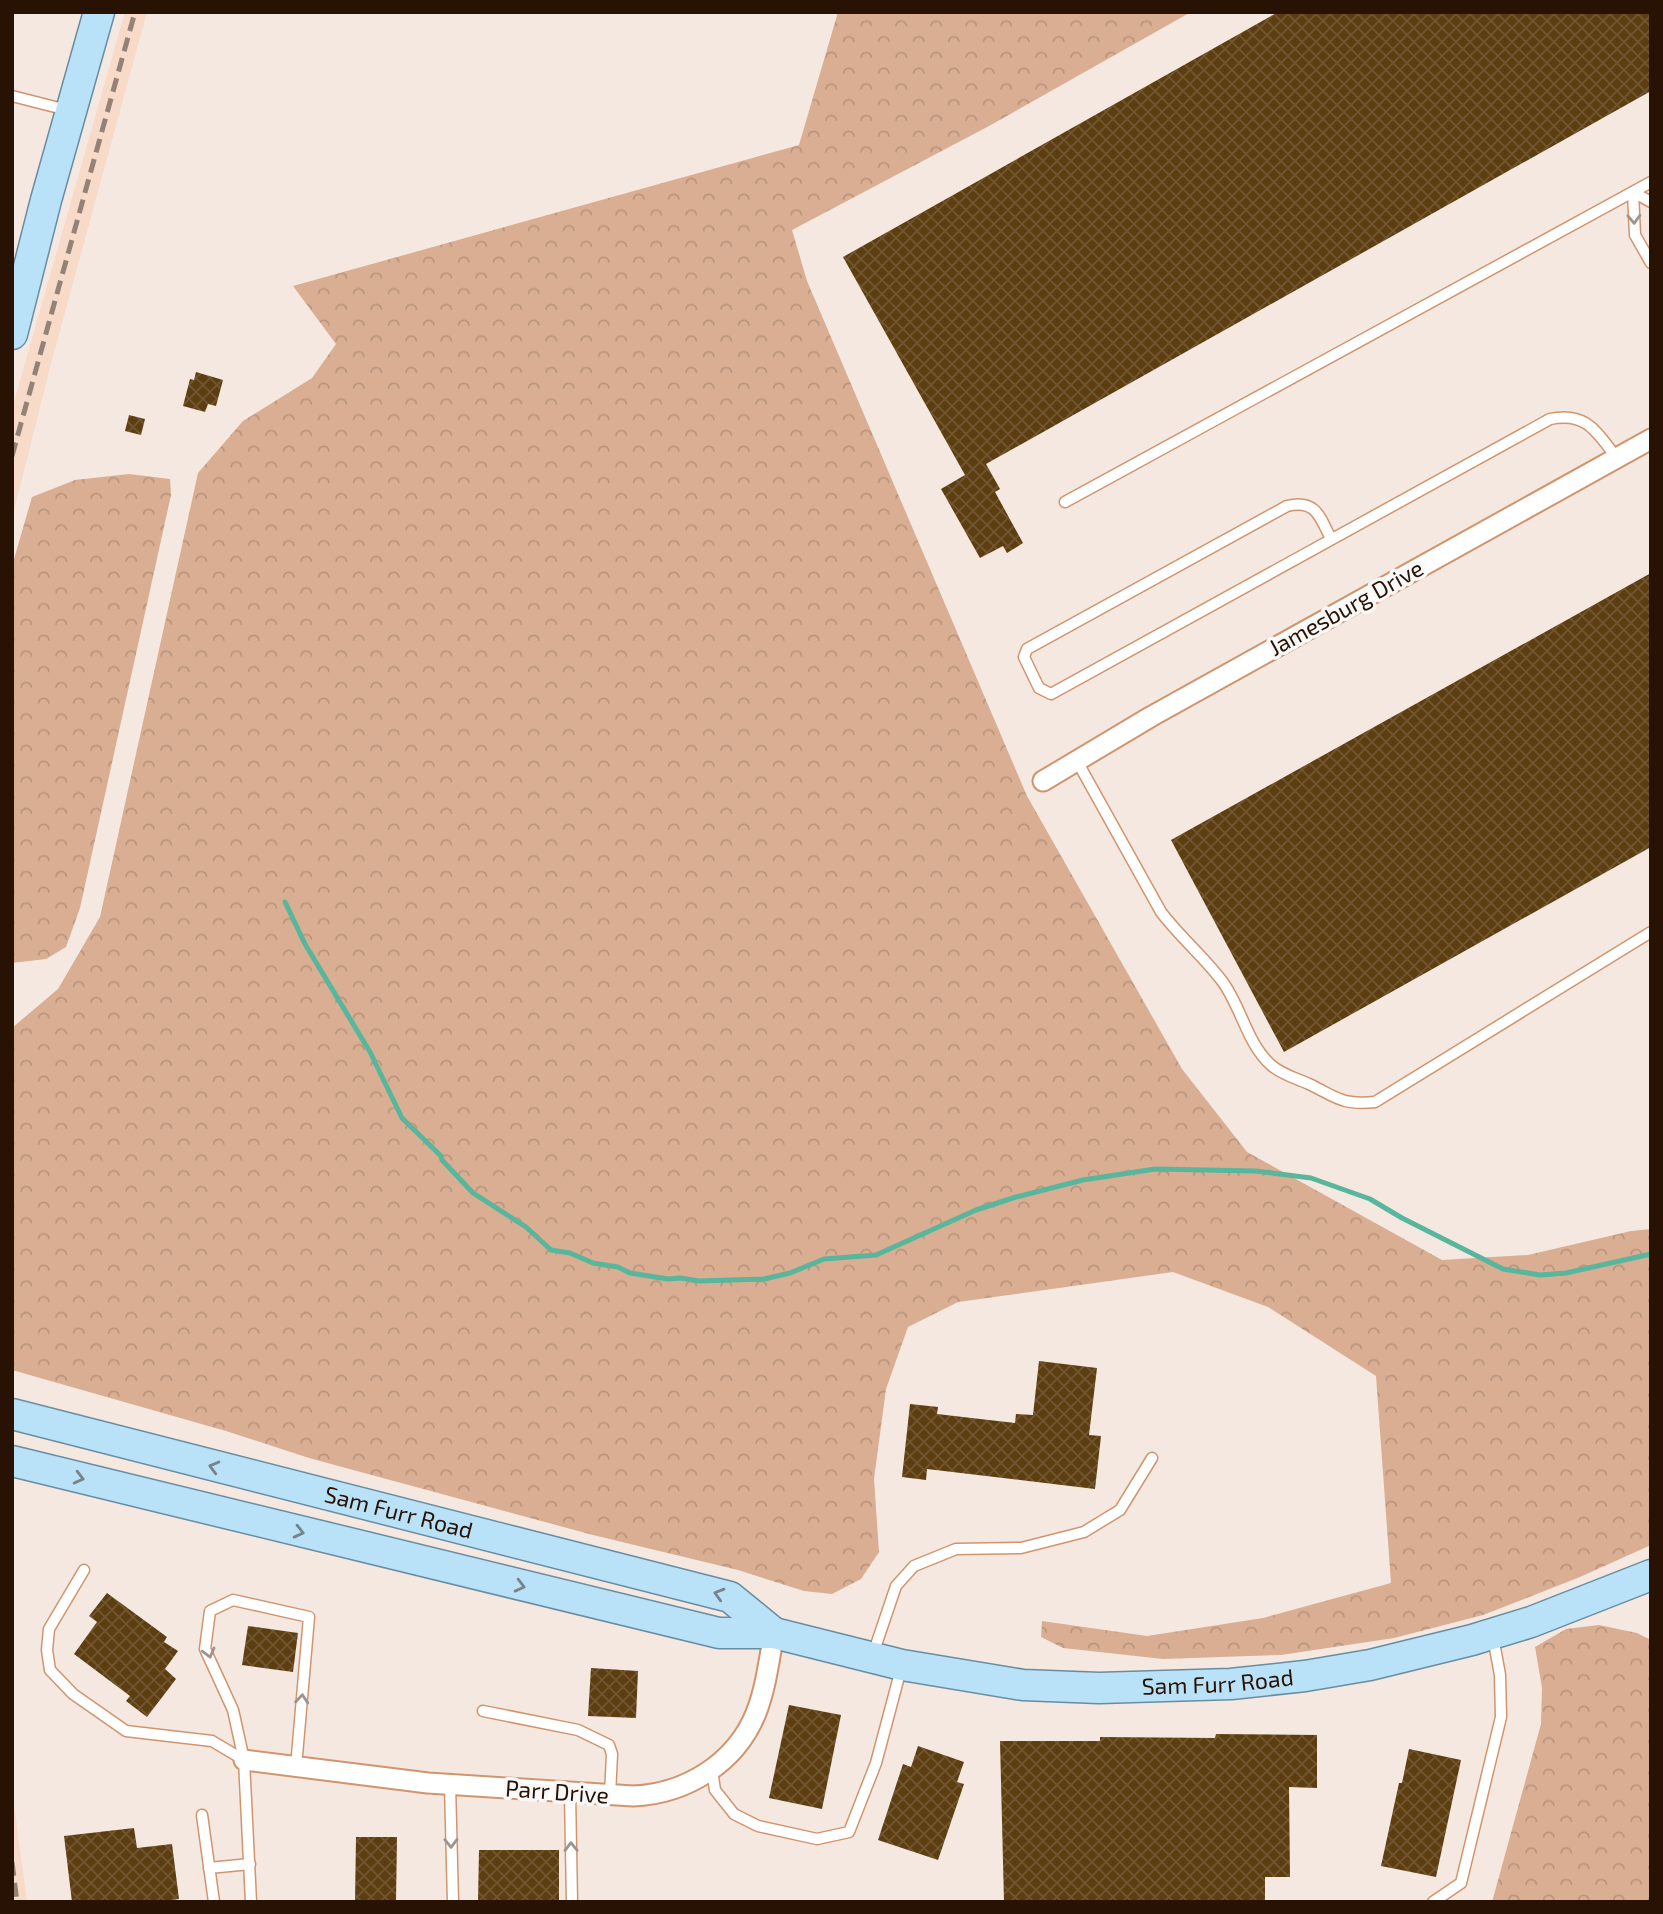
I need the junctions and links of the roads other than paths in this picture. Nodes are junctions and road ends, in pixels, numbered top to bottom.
1 (99, 12) edge
2 (12, 96) edge
3 (71, 111) junction
4 (1651, 182) edge
5 (1633, 192) junction
6 (1651, 202) edge
7 (1651, 263) edge
8 (12, 334) edge
9 (1651, 439) edge
10 (1617, 458) junction
11 (1065, 502) dead end
12 (1331, 539) junction
13 (1077, 761) junction
14 (1043, 781) dead end
15 (1651, 932) edge
16 (12, 1414) edge
17 (1152, 1458) dead end
18 (12, 1461) edge
19 (85, 1570) dead end
20 (1651, 1575) edge
21 (774, 1633) junction
22 (1492, 1633) junction
23 (872, 1658) junction
24 (902, 1665) junction
25 (483, 1711) dead end
26 (244, 1760) junction
27 (296, 1766) junction
28 (712, 1770) junction
29 (450, 1785) junction
30 (570, 1793) junction
31 (610, 1795) junction
32 (202, 1815) dead end
33 (250, 1864) junction
34 (209, 1868) junction
35 (214, 1902) edge
36 (251, 1902) edge
37 (453, 1902) edge
38 (572, 1902) edge
39 (1433, 1902) edge

1 - 3 main road
2 - 3 lane
3 - 8 main road
4 - 5 lane
5 - 6 lane
5 -> 7 lane
5 - 11 lane
9 - 10 street, Jamesburg Drive
10 - 12 lane
10 - 13 street, Jamesburg Drive
12 - 12 lane
13 - 14 street, Jamesburg Drive
13 - 15 lane
21 -> 16 main road, Sam Furr Road
17 - 23 lane
18 -> 21 main road, Sam Furr Road
19 - 26 lane
20 - 22 main road, Sam Furr Road
21 - 23 main road, Sam Furr Road
21 - 28 street, Parr Drive
22 - 24 main road, Sam Furr Road
22 - 39 lane
23 - 24 main road, Sam Furr Road
24 - 28 lane
25 - 31 lane
26 - 27 street, Parr Drive
27 -> 26 lane
26 - 33 lane
27 - 29 street, Parr Drive
28 - 31 street, Parr Drive
29 - 30 street, Parr Drive
29 -> 37 lane
30 - 31 street, Parr Drive
38 -> 30 lane
32 - 34 lane
33 - 34 lane
33 - 36 lane
34 - 35 lane

